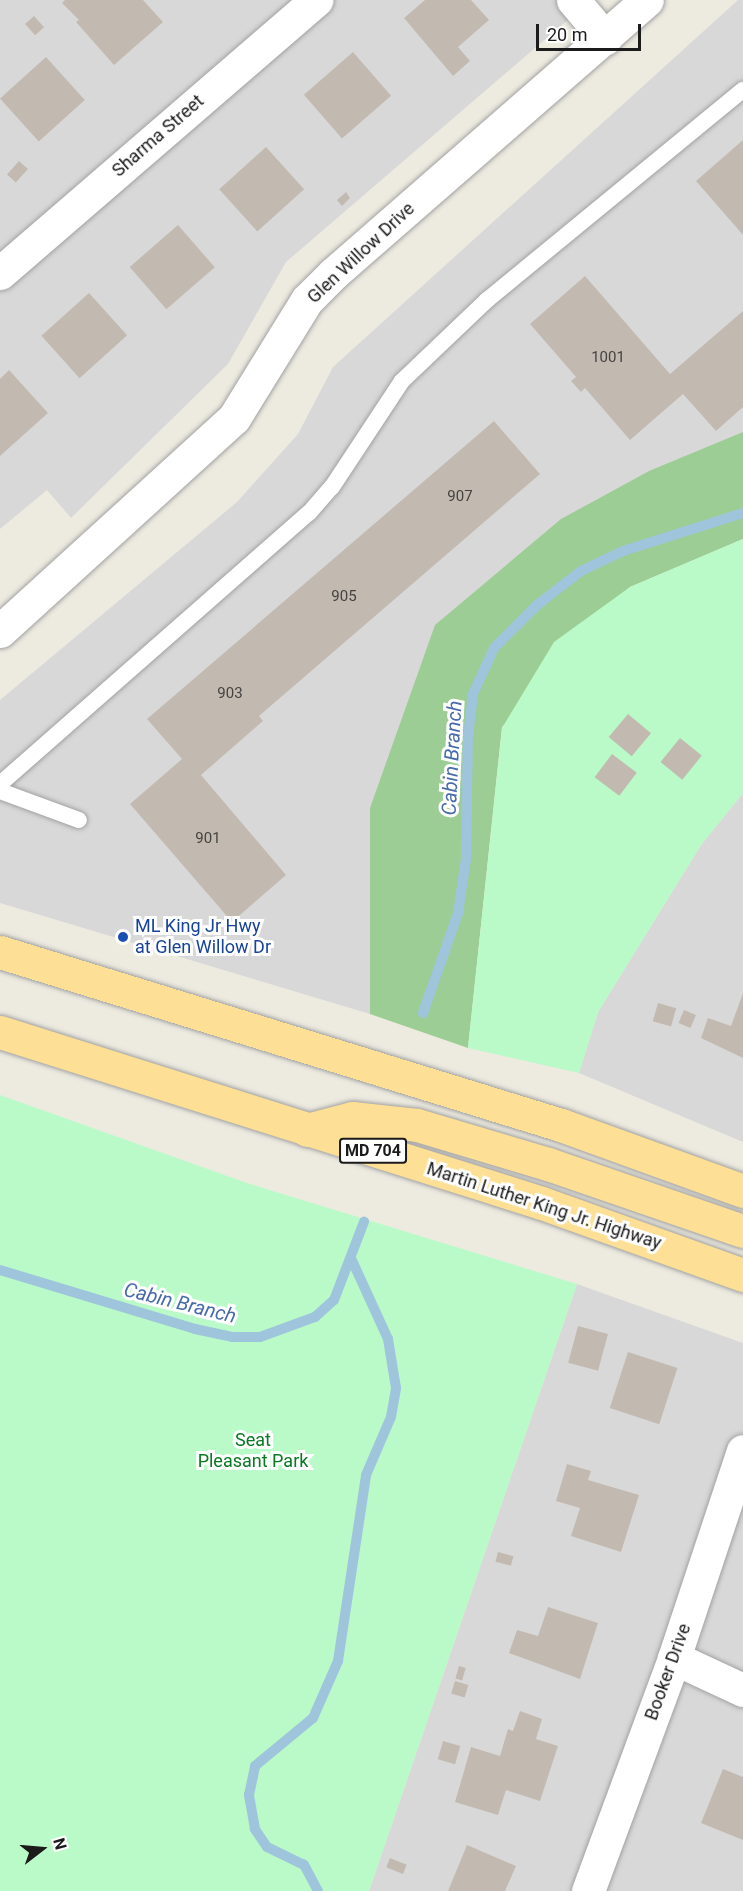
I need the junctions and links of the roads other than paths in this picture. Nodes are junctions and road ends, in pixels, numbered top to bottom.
1 (316, 0) edge
2 (573, 0) edge
3 (647, 0) edge
4 (605, 38) junction
5 (743, 90) edge
6 (0, 273) edge
7 (0, 631) edge
8 (0, 784) edge
9 (0, 791) edge
10 (79, 820) dead end
11 (0, 952) edge
12 (0, 1032) edge
13 (307, 1130) junction
14 (743, 1191) edge
15 (743, 1231) edge
16 (743, 1275) edge
17 (743, 1451) edge
18 (674, 1658) junction
19 (743, 1690) edge
20 (588, 1891) edge

1 - 6 street, Sharma Street
2 - 4 street
3 - 4 street, Glen Willow Drive
4 - 7 street, Glen Willow Drive
5 - 8 lane
9 - 10 lane
11 - 14 main road
12 - 13 main road, Martin Luther King Jr. Highway / MD 704
13 - 15 main road
13 - 16 main road, Martin Luther King Jr. Highway / MD 704
17 - 18 street, Booker Drive
18 - 19 street
18 - 20 street, Booker Drive

